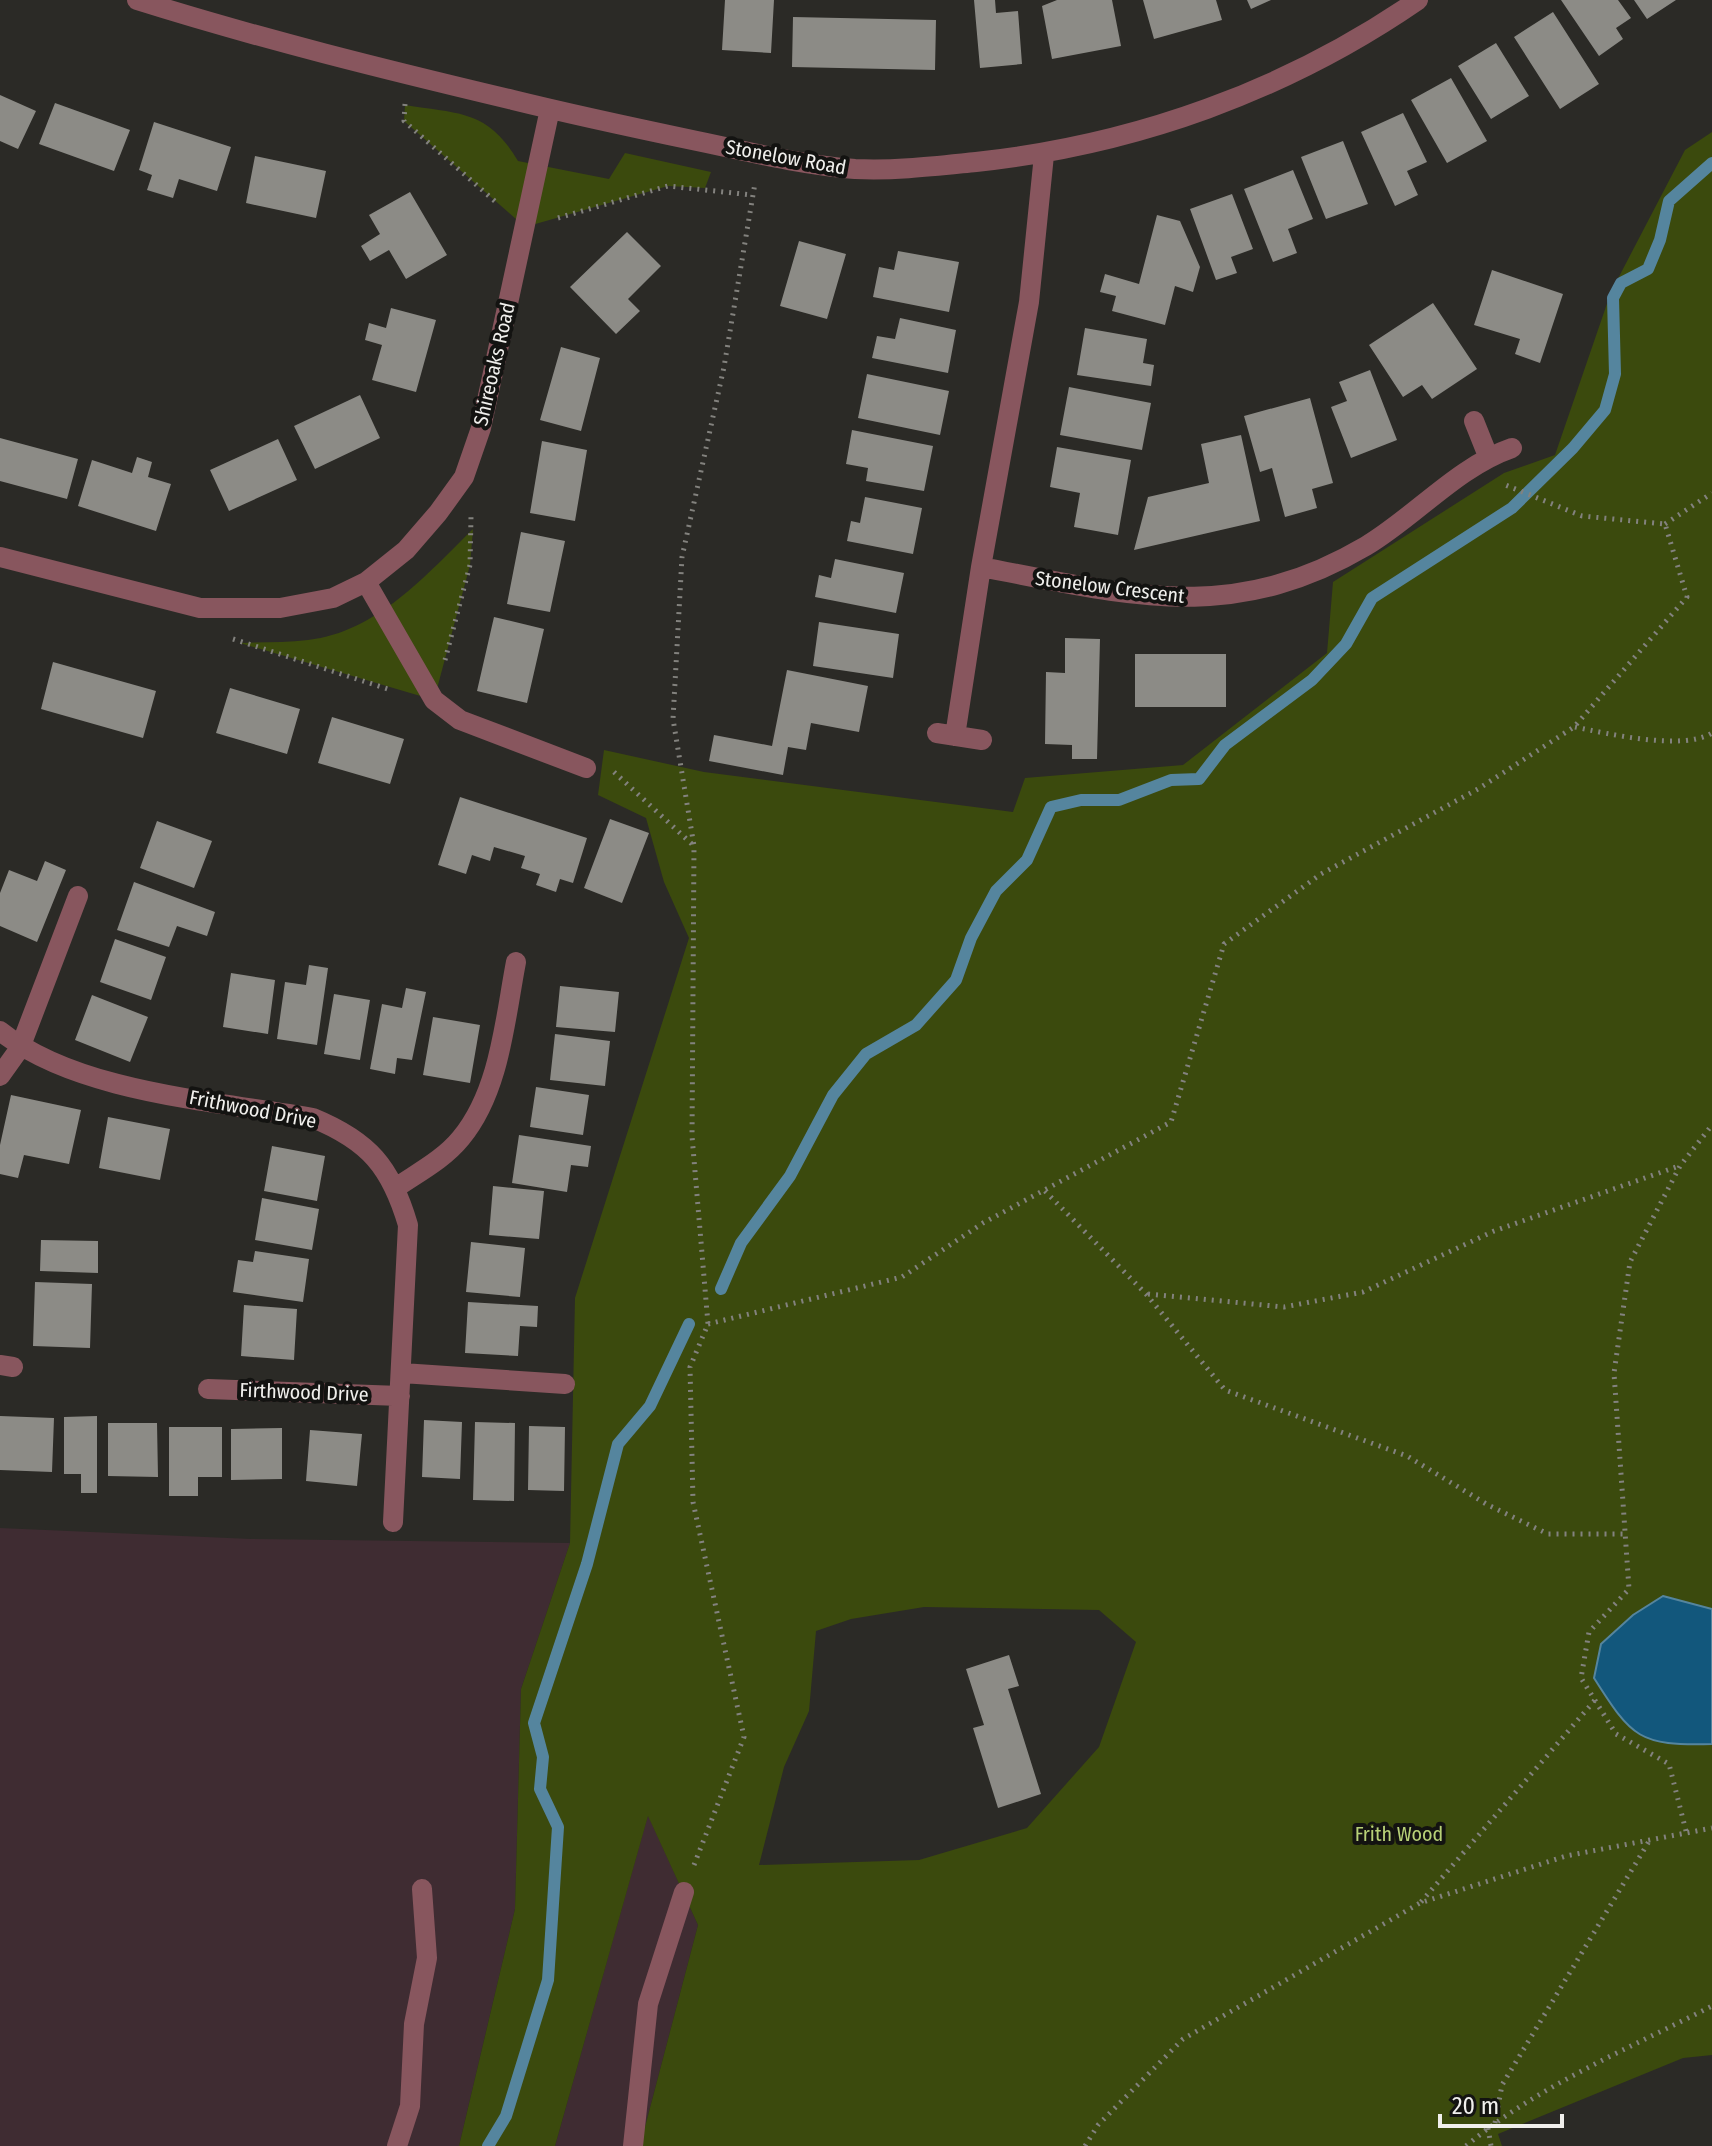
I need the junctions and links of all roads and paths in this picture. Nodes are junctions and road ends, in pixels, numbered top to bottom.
1 (137, 0) edge
2 (1418, 0) edge
3 (550, 109) junction
4 (763, 155) junction
5 (1044, 155) junction
6 (1474, 421) dead end
7 (1512, 448) dead end
8 (1488, 456) junction
9 (1514, 489) dead end
10 (1712, 493) edge
11 (1665, 524) junction
12 (0, 557) edge
13 (981, 567) junction
14 (366, 582) junction
15 (1574, 727) junction
16 (1712, 733) edge
17 (982, 740) dead end
18 (586, 768) joint
19 (694, 846) junction
20 (78, 896) dead end
21 (516, 962) dead end
22 (0, 1031) edge
23 (20, 1048) junction
24 (0, 1076) edge
25 (1712, 1125) edge
26 (1680, 1166) junction
27 (397, 1187) junction
28 (1045, 1191) junction
29 (1146, 1294) junction
30 (708, 1324) junction
31 (402, 1373) junction
32 (565, 1384) dead end
33 (208, 1389) dead end
34 (400, 1396) junction
35 (393, 1522) dead end
36 (1623, 1534) junction
37 (1595, 1700) junction
38 (1712, 1828) edge
39 (1686, 1831) junction
40 (1651, 1837) junction
41 (422, 1889) dead end
42 (684, 1892) joint
43 (1420, 1903) junction
44 (1712, 2006) edge
45 (1495, 2123) junction
46 (1488, 2127) junction
47 (397, 2146) edge
48 (633, 2146) edge
49 (1085, 2146) edge
50 (1466, 2146) edge
51 (1491, 2146) edge

1 - 3 street, Stonelow Road
2 - 5 street, Stonelow Road
3 - 4 street, Stonelow Road
3 - 14 street, Shireoaks Road
4 - 5 street, Stonelow Road
4 - 19 path
5 - 13 street
6 - 8 street
7 - 8 street, Stonelow Crescent
8 - 13 street, Stonelow Crescent
9 - 11 path
10 - 11 path
11 - 15 path
12 - 14 street, Shireoaks Road
13 - 17 street
14 - 18 street
15 - 16 path
15 - 28 path
18 - 19 path
19 - 30 path
20 - 23 street
21 - 27 street
22 - 23 street, Frithwood Drive
23 - 24 street
23 - 27 street, Frithwood Drive
25 - 26 path
26 - 29 path
26 - 36 path
27 - 31 street, Frithwood Drive
28 - 29 path
28 - 30 path
29 - 36 path
30 - 42 path
31 - 32 street
31 - 34 street, Frithwood Drive
33 - 34 street, Firthwood Drive
34 - 35 street, Frithwood Drive
36 - 37 path
37 - 39 path
37 - 43 path
38 - 39 path
39 - 40 path
40 - 43 path
40 - 45 path
41 - 47 street
42 - 48 street
43 - 49 path
44 - 45 path
45 - 46 path
46 - 50 path
46 - 51 path

